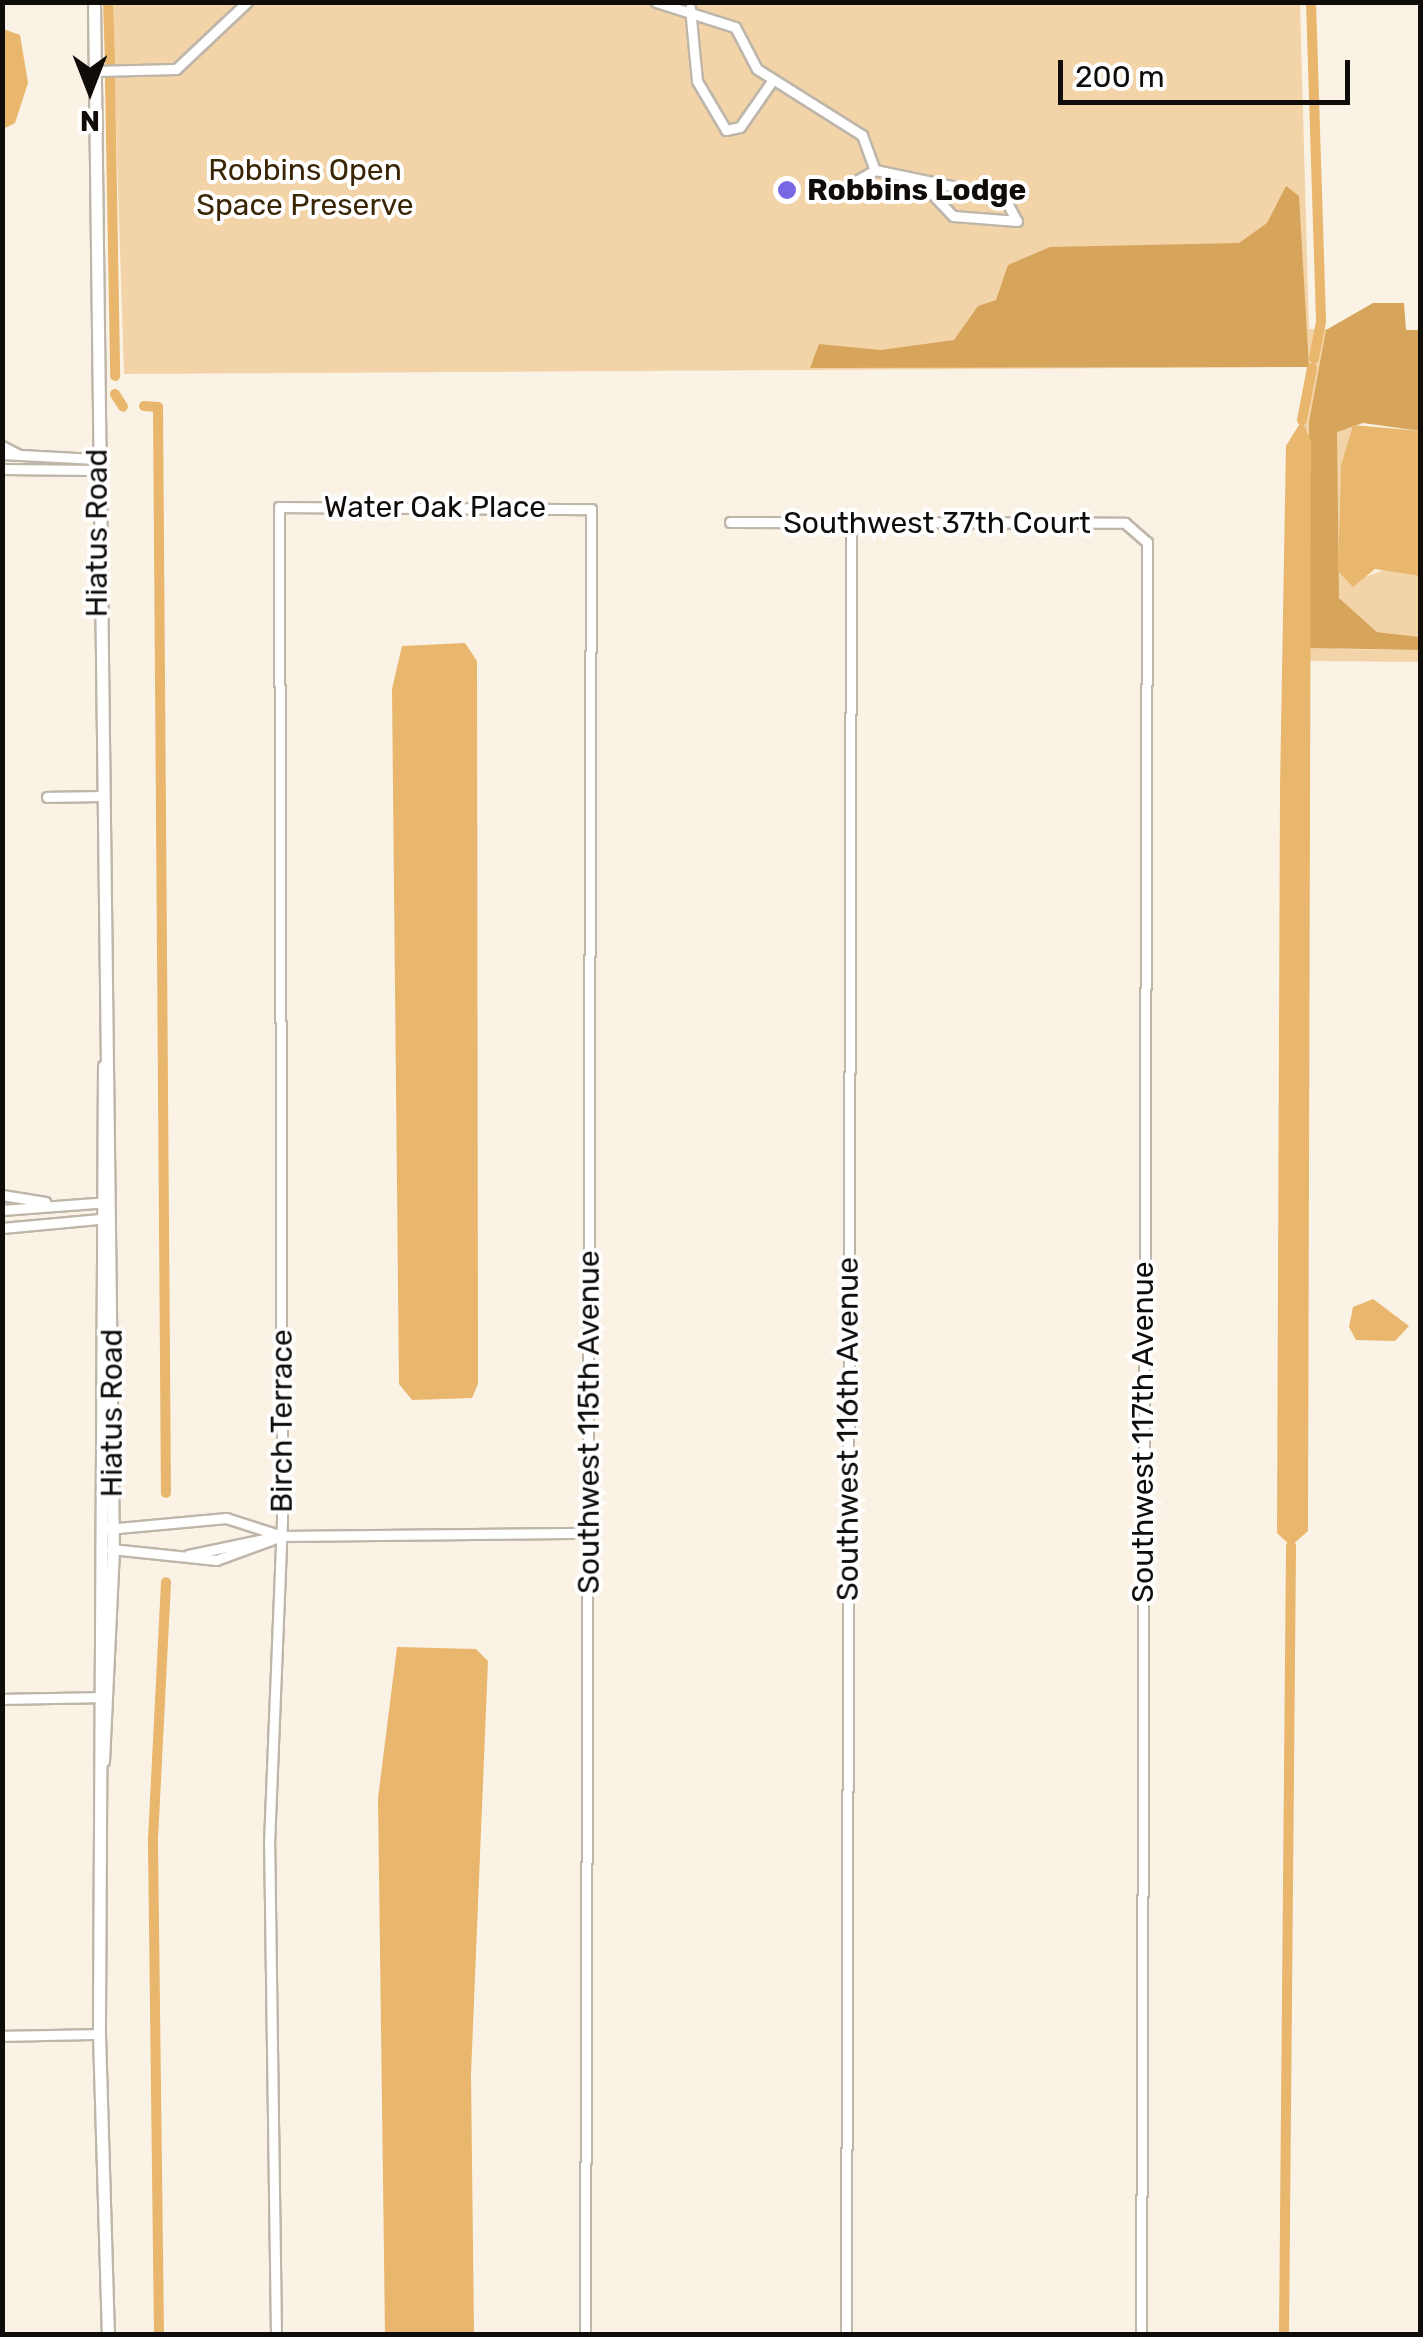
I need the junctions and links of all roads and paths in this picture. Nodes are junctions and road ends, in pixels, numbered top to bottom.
1 (94, 2) edge
2 (247, 2) edge
3 (656, 2) edge
4 (690, 8) junction
5 (95, 71) junction
6 (772, 82) junction
7 (876, 170) junction
8 (920, 182) junction
9 (839, 191) dead end
10 (2, 446) edge
11 (2, 454) edge
12 (20, 456) junction
13 (96, 464) junction
14 (2, 470) edge
15 (279, 507) joint
16 (592, 509) joint
17 (730, 522) dead end
18 (851, 523) junction
19 (1142, 530) joint
20 (47, 796) dead end
21 (98, 796) junction
22 (2, 1196) edge
23 (105, 1202) junction
24 (52, 1204) junction
25 (2, 1210) edge
26 (105, 1218) junction
27 (2, 1228) edge
28 (226, 1518) junction
29 (99, 1529) junction
30 (113, 1529) junction
31 (591, 1533) junction
32 (282, 1536) junction
33 (231, 1538) junction
34 (268, 1540) junction
35 (113, 1548) junction
36 (98, 1549) junction
37 (185, 1556) junction
38 (104, 1697) junction
39 (2, 1699) edge
40 (99, 2034) junction
41 (2, 2036) edge
42 (108, 2334) edge
43 (276, 2334) edge
44 (585, 2334) edge
45 (846, 2334) edge
46 (1141, 2334) edge

1 - 5 street, Hiatus Road
2 - 5 street
3 - 4 street
4 - 6 street
4 - 6 street
5 - 13 street, Hiatus Road
6 - 7 street
7 - 8 street
7 - 9 street
8 - 8 street
10 - 12 street
11 - 12 street
12 - 13 street
13 - 14 street
13 - 21 street, Hiatus Road
15 - 16 street, Water Oak Place
15 - 32 street, Birch Terrace
16 - 31 street, Southwest 115th Avenue
17 - 18 street, Southwest 37th Court
18 - 19 street, Southwest 37th Court
18 - 45 street, Southwest 116th Avenue
19 - 46 street, Southwest 117th Avenue
20 - 21 street
21 - 23 street, Hiatus Road
22 - 24 street
23 - 24 street
23 - 26 street, Hiatus Road
24 - 25 street
26 - 27 street
26 - 29 street, Hiatus Road
26 - 30 street, Hiatus Road
28 - 30 street
28 - 32 street
28 - 33 street
29 - 30 street
29 - 36 street, Hiatus Road
30 - 35 street, Hiatus Road
31 - 32 street
31 - 44 street, Southwest 115th Avenue
32 - 34 street
32 - 43 street, Birch Terrace
33 - 34 street
33 - 37 street
34 - 37 street
35 - 36 street
35 - 37 street
35 - 38 street, Hiatus Road
36 - 38 street, Hiatus Road
38 - 39 street
38 - 40 street, Hiatus Road
40 - 41 street
40 - 42 street, Hiatus Road

